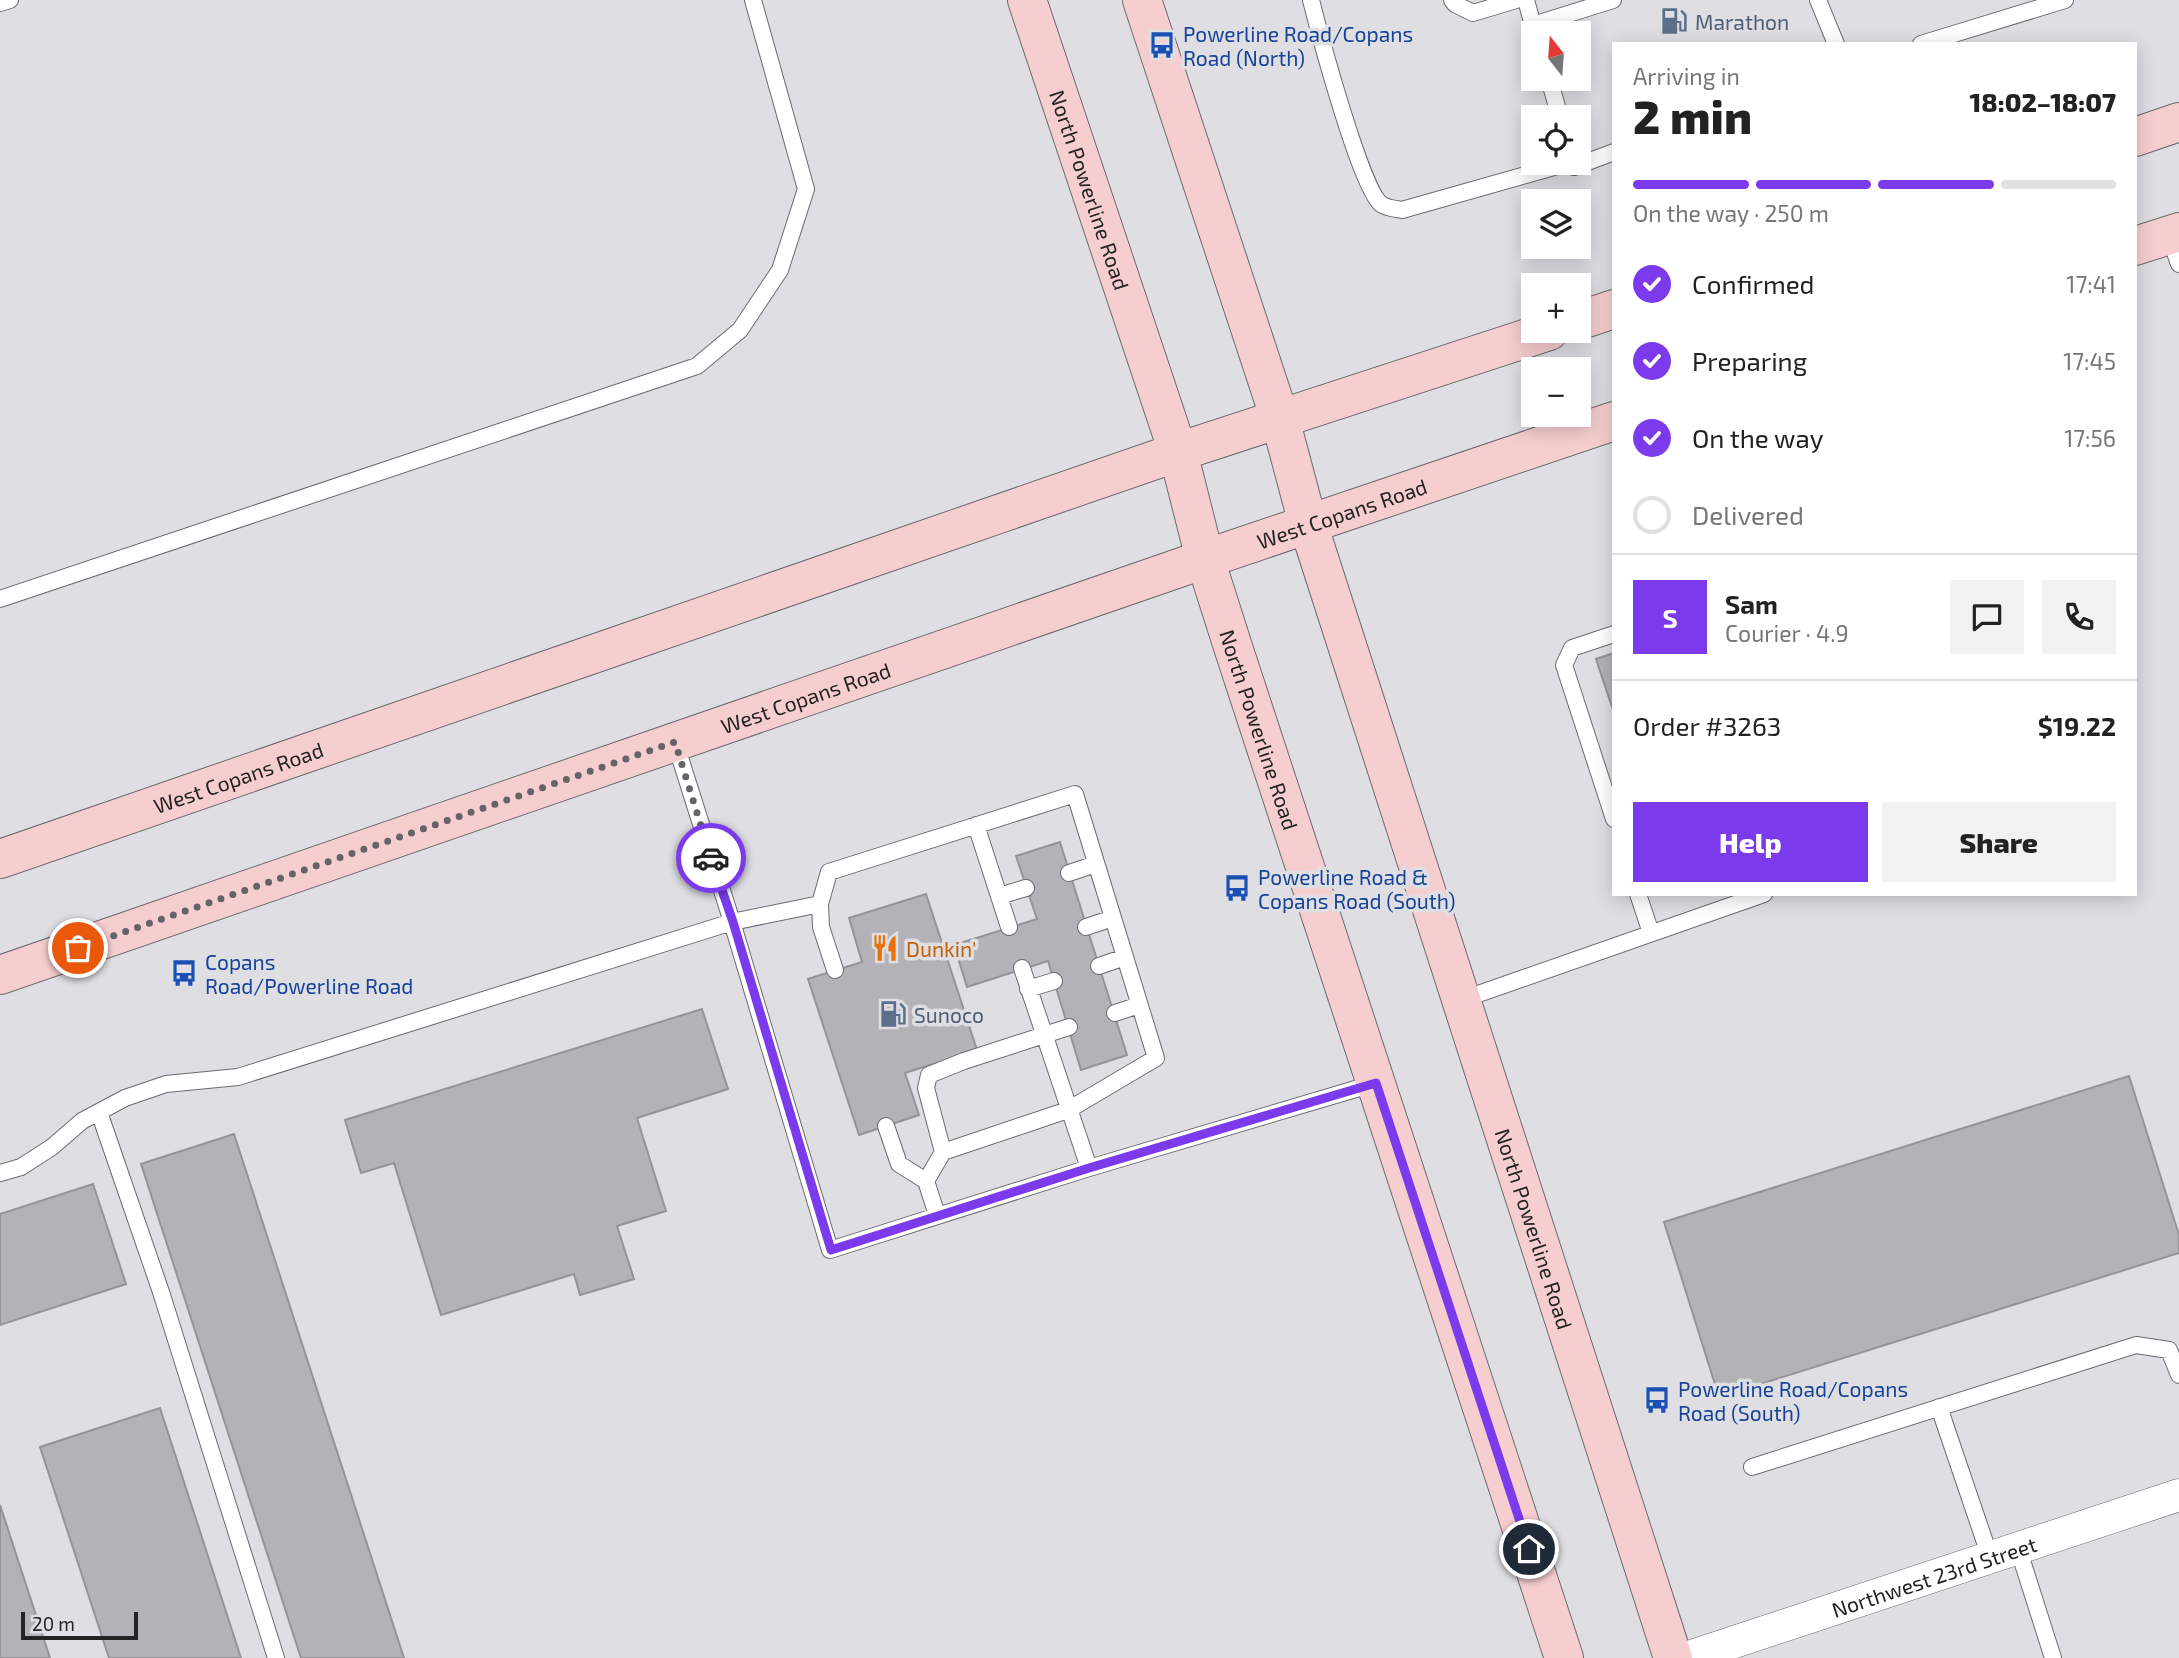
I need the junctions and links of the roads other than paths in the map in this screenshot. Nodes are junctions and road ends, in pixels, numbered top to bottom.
1 (10, 0) edge
2 (753, 0) edge
3 (1027, 0) edge
4 (1142, 0) edge
5 (1311, 0) edge
6 (1452, 0) edge
7 (1516, 0) edge
8 (1526, 0) edge
9 (1613, 0) edge
10 (1818, 0) edge
11 (2065, 0) edge
12 (0, 3) edge
13 (1532, 21) edge
14 (1556, 21) edge
15 (1835, 42) edge
16 (1928, 42) edge
17 (2179, 122) edge
18 (2137, 136) edge
19 (1612, 153) edge
20 (1591, 161) edge
21 (1528, 175) edge
22 (1612, 310) edge
23 (1591, 317) edge
24 (1521, 340) edge
25 (1280, 419) junction
26 (1612, 422) edge
27 (1178, 452) junction
28 (1308, 524) junction
29 (1205, 559) junction
30 (0, 599) edge
31 (1612, 635) edge
32 (675, 742) junction
33 (1612, 812) edge
34 (976, 825) junction
35 (0, 859) edge
36 (1096, 864) junction
37 (1069, 873) dead end
38 (1026, 888) dead end
39 (999, 896) junction
40 (1639, 896) edge
41 (1758, 896) edge
42 (820, 904) junction
43 (1113, 918) junction
44 (733, 922) junction
45 (1009, 927) dead end
46 (1086, 927) dead end
47 (1651, 933) junction
48 (1125, 957) junction
49 (1099, 966) dead end
50 (1022, 968) dead end
51 (835, 970) dead end
52 (0, 975) edge
53 (1054, 981) dead end
54 (1028, 989) junction
55 (1461, 1000) junction
56 (1139, 1005) junction
57 (1115, 1013) dead end
58 (1069, 1027) dead end
59 (1044, 1035) junction
60 (1376, 1083) junction
61 (1068, 1110) junction
62 (99, 1112) junction
63 (886, 1126) dead end
64 (943, 1152) junction
65 (1089, 1168) junction
66 (0, 1173) edge
67 (926, 1181) junction
68 (937, 1215) junction
69 (2179, 1375) edge
70 (1939, 1408) junction
71 (1752, 1467) dead end
72 (2179, 1494) edge
73 (2004, 1553) junction
74 (276, 1658) edge
75 (1564, 1658) edge
76 (1672, 1658) edge
77 (1686, 1658) edge
78 (2053, 1658) edge

1 - 12 lane
2 - 30 lane
3 - 27 main road, North Powerline Road
4 - 25 main road, North Powerline Road
5 - 21 lane
6 - 7 lane
8 - 13 lane
9 - 14 lane
10 - 15 lane
11 - 16 lane
17 - 18 main road
19 - 20 lane
22 - 23 main road
24 - 25 main road, West Copans Road
25 - 27 main road, West Copans Road
25 - 28 main road, North Powerline Road
26 - 28 main road, West Copans Road
27 - 29 main road, North Powerline Road
27 - 35 main road, West Copans Road
28 - 29 main road, West Copans Road
28 - 55 main road, North Powerline Road
29 - 32 main road, West Copans Road
29 - 60 main road, North Powerline Road
31 - 33 lane
32 - 44 lane
32 - 52 main road, West Copans Road
34 - 36 lane
34 - 39 lane
34 - 42 lane
36 - 37 lane
36 - 43 lane
38 - 39 lane
39 - 45 lane
40 - 47 lane
41 - 47 lane
42 - 44 lane
42 - 51 lane
43 - 46 lane
43 - 48 lane
44 - 62 lane
44 - 68 lane
47 - 55 lane
48 - 49 lane
48 - 56 lane
50 - 54 lane
53 - 54 lane
54 - 59 lane
55 - 76 main road, North Powerline Road
56 - 57 lane
56 - 61 lane
58 - 59 lane
59 - 61 lane
59 - 64 lane
60 - 65 lane
60 - 75 main road, North Powerline Road
61 - 64 lane
61 - 65 lane
62 - 66 lane
62 - 74 lane
63 - 67 lane
64 - 67 lane
65 - 68 lane
67 - 68 lane
69 - 70 lane
70 - 71 lane
70 - 73 lane
72 - 73 street, Northwest 23rd Street
73 - 77 street, Northwest 23rd Street
73 - 78 lane

